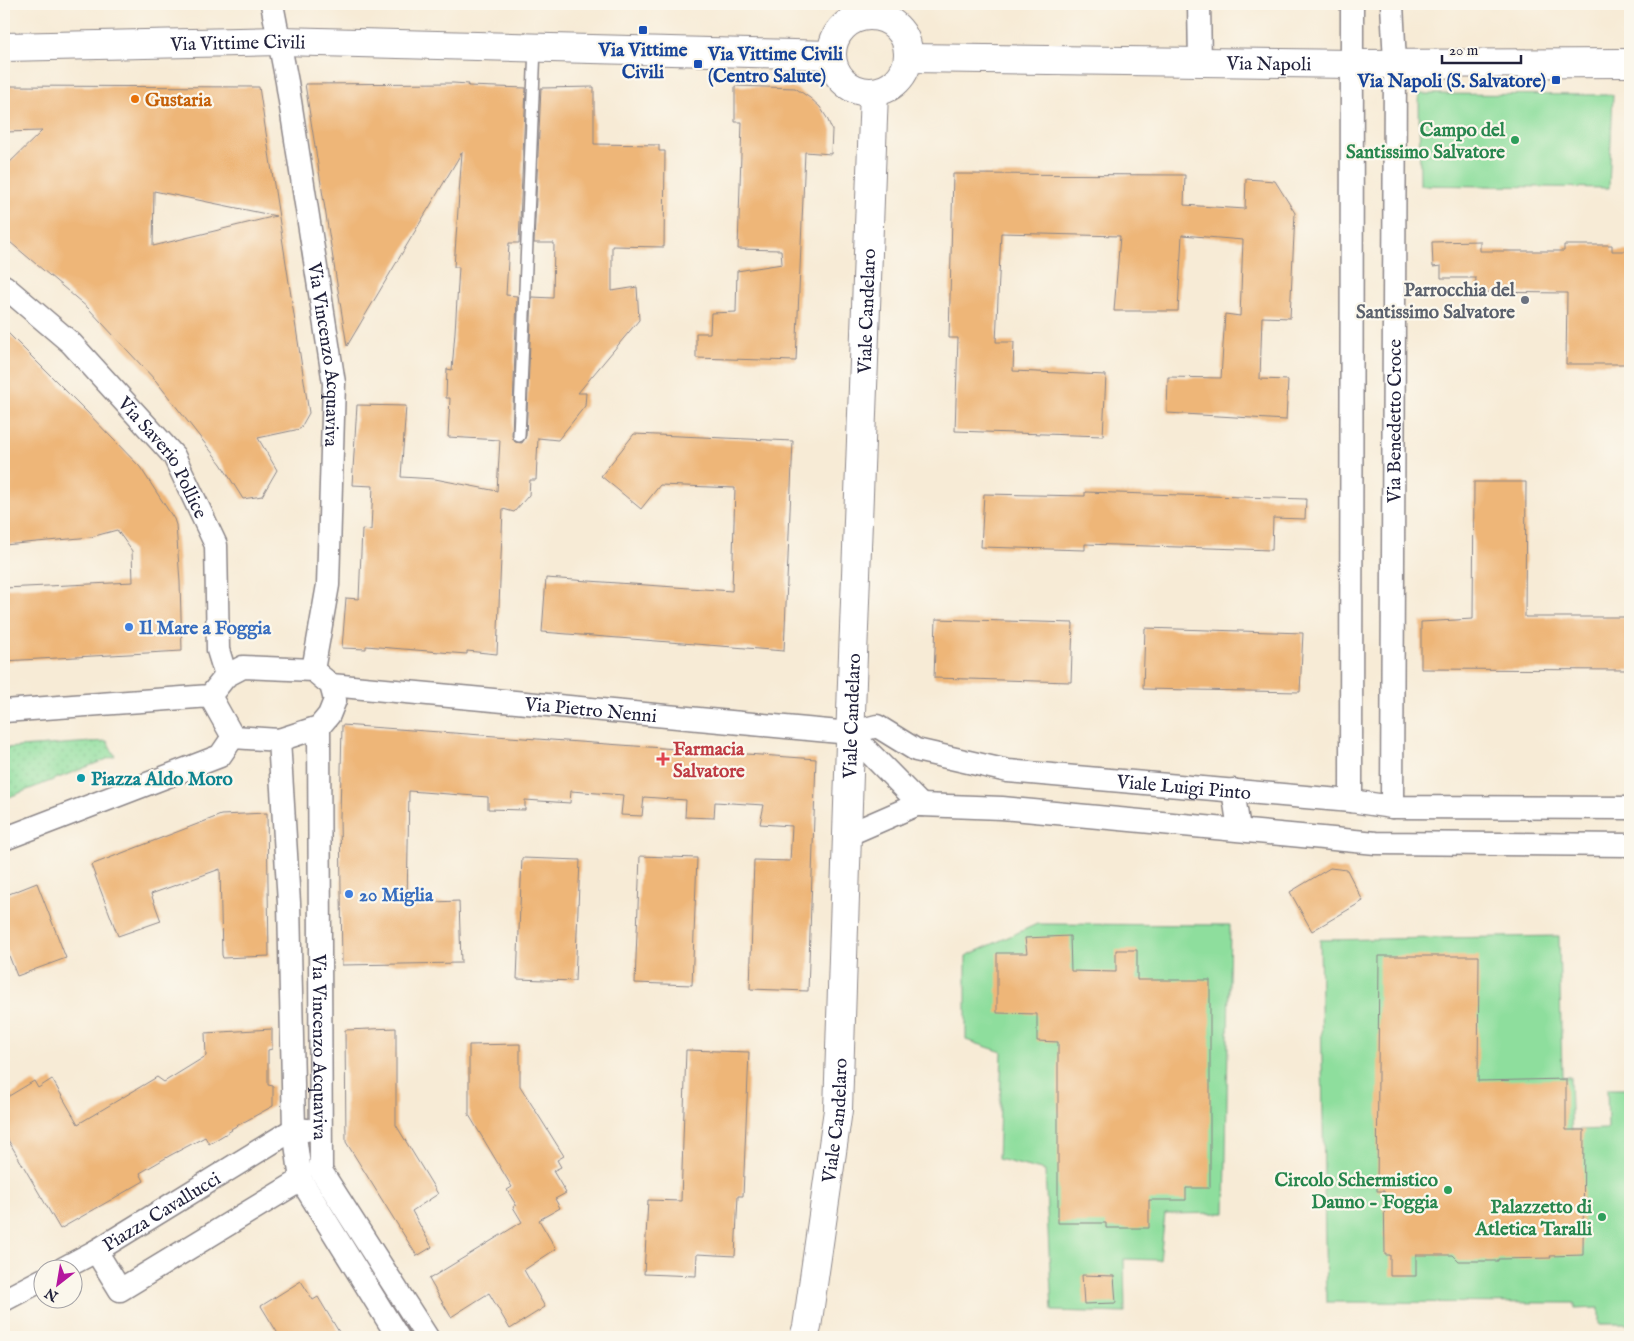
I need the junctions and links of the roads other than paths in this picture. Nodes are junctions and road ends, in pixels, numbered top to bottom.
1 (272, 4) edge
2 (1199, 4) edge
3 (1352, 4) edge
4 (1392, 4) edge
5 (867, 10) edge
6 (280, 41) junction
7 (4, 47) edge
8 (535, 47) junction
9 (831, 55) junction
10 (908, 58) junction
11 (1200, 63) junction
12 (1395, 63) junction
13 (1630, 63) edge
14 (1352, 64) junction
15 (874, 92) junction
16 (4, 286) edge
17 (519, 436) dead end
18 (313, 670) junction
19 (226, 676) junction
20 (331, 685) junction
21 (210, 696) junction
22 (4, 711) edge
23 (319, 727) junction
24 (850, 733) junction
25 (233, 737) junction
26 (279, 740) junction
27 (1233, 790) junction
28 (1351, 801) junction
29 (922, 805) junction
30 (1392, 808) junction
31 (1630, 808) edge
32 (1238, 829) junction
33 (847, 835) junction
34 (4, 839) edge
35 (1630, 845) edge
36 (294, 1129) junction
37 (320, 1131) junction
38 (301, 1180) junction
39 (96, 1251) junction
40 (82, 1258) edge
41 (32, 1285) edge
42 (4, 1300) edge
43 (398, 1337) edge
44 (427, 1337) edge
45 (804, 1337) edge

1 - 6 street, Via Vincenzo Acquaviva
2 - 11 street
3 - 14 street
4 - 12 street, Via Benedetto Croce
5 - 9 main road
5 - 10 main road
6 - 7 main road, Via Vittime Civili
6 - 8 main road, Via Vittime Civili
6 - 18 street, Via Vincenzo Acquaviva
8 - 9 main road, Via Vittime Civili
8 - 17 lane
9 - 15 main road
10 - 11 main road, Via Napoli
10 - 15 main road
11 - 14 main road, Via Napoli
12 - 13 main road, Via Napoli
12 - 14 main road, Via Napoli
12 - 30 street, Via Benedetto Croce
14 - 28 street
15 - 24 main road, Viale Candelaro
16 - 19 street, Via Saverio Pollice
18 - 19 street
18 - 20 street
19 - 21 street
20 - 23 street
20 - 24 street, Via Pietro Nenni
21 - 22 street
21 - 25 street
23 - 26 street
23 - 37 street, Via Vincenzo Acquaviva
24 - 27 street, Viale Luigi Pinto
24 - 29 street
24 - 33 main road, Viale Candelaro
25 - 26 street
25 - 34 street
26 - 36 street, Via Vincenzo Acquaviva
27 - 28 street, Viale Luigi Pinto
27 - 32 street
28 - 30 street, Viale Luigi Pinto
29 - 32 street, Viale Luigi Pinto
29 - 33 street, Viale Luigi Pinto
30 - 31 street, Viale Luigi Pinto
32 - 35 street, Viale Luigi Pinto
33 - 45 main road, Viale Candelaro
36 - 37 street
36 - 38 street, Via Vincenzo Acquaviva
36 - 39 street, Piazza Cavallucci
37 - 44 street, Via Vincenzo Acquaviva
38 - 39 street, Piazza Cavallucci
38 - 43 street, Via Vincenzo Acquaviva
39 - 40 street
41 - 42 street

